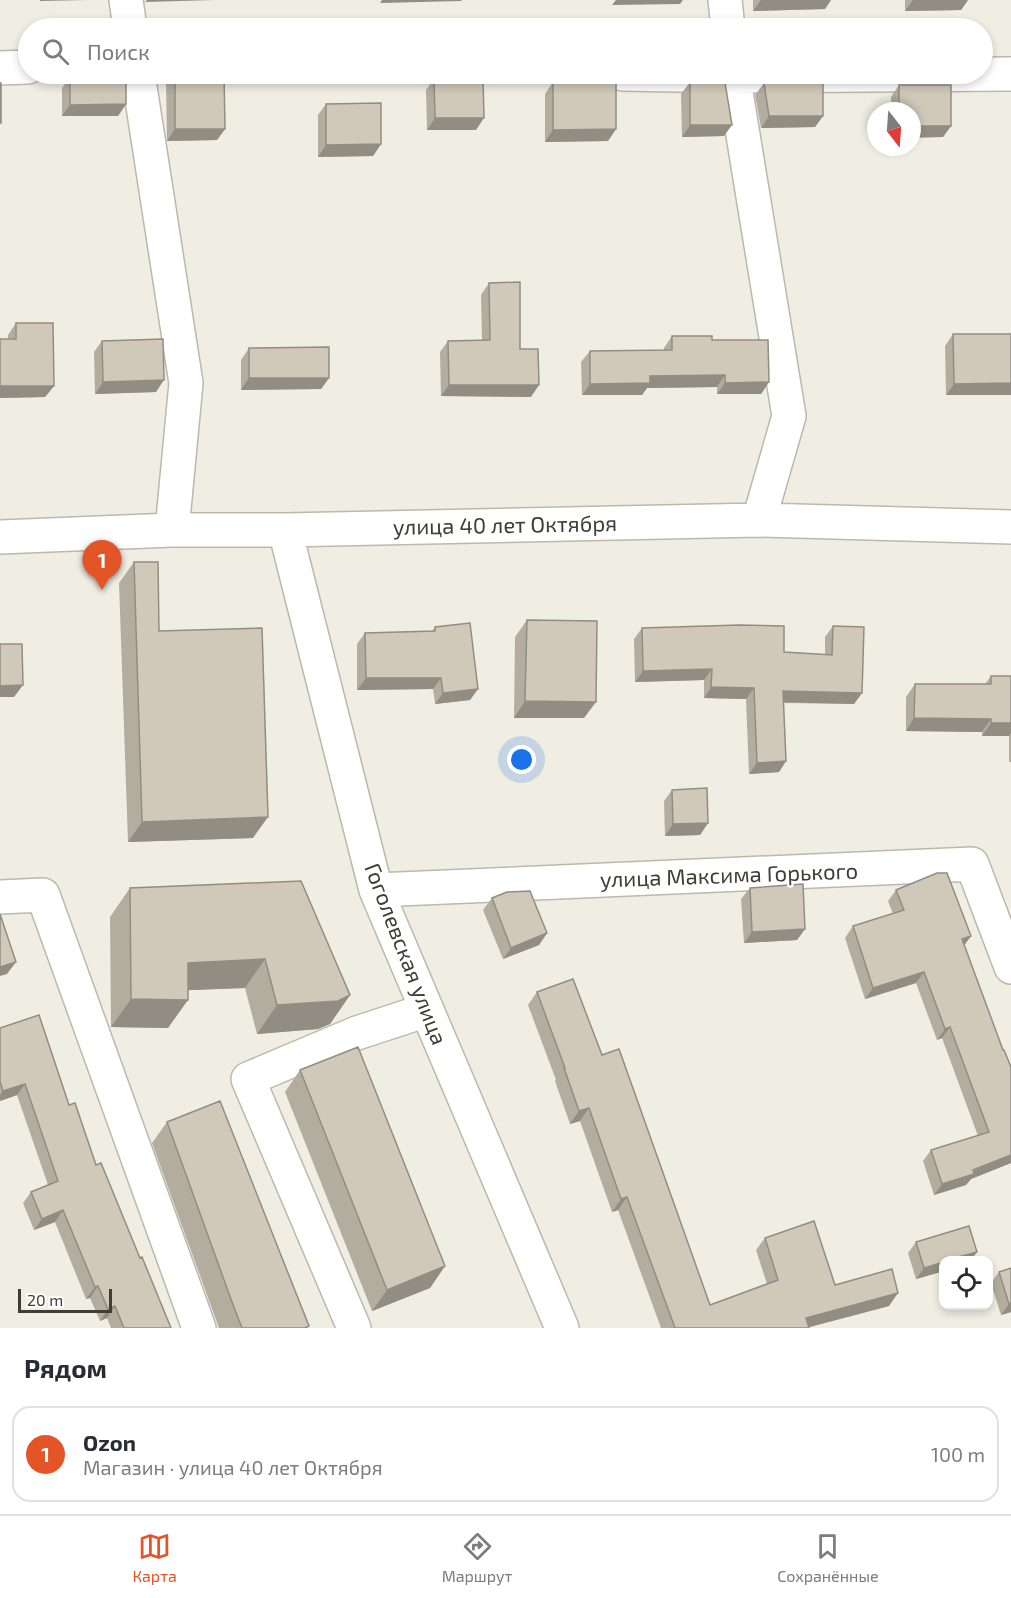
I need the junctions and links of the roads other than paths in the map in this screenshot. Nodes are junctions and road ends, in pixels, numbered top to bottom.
1 (126, 0) edge
2 (725, 0) edge
3 (129, 18) edge
4 (727, 18) edge
5 (18, 67) edge
6 (0, 68) edge
7 (993, 74) edge
8 (1011, 74) edge
9 (140, 84) edge
10 (735, 84) edge
11 (759, 520) junction
12 (1011, 527) edge
13 (172, 530) junction
14 (285, 530) junction
15 (0, 537) edge
16 (376, 890) junction
17 (0, 897) edge
18 (1011, 967) edge
19 (427, 1010) junction
20 (199, 1328) edge
21 (354, 1328) edge
22 (562, 1328) edge

1 - 3 street
2 - 4 street
5 - 6 street
7 - 8 street
9 - 13 street
10 - 11 street
11 - 12 street, улица 40 лет Октября
11 - 14 street, улица 40 лет Октября
13 - 14 street, улица 40 лет Октября
13 - 15 street, улица 40 лет Октября
14 - 16 street, Гоголевская улица
16 - 18 street, улица Максима Горького
16 - 19 street, Гоголевская улица
17 - 20 street
19 - 21 street
19 - 22 street, Гоголевская улица

